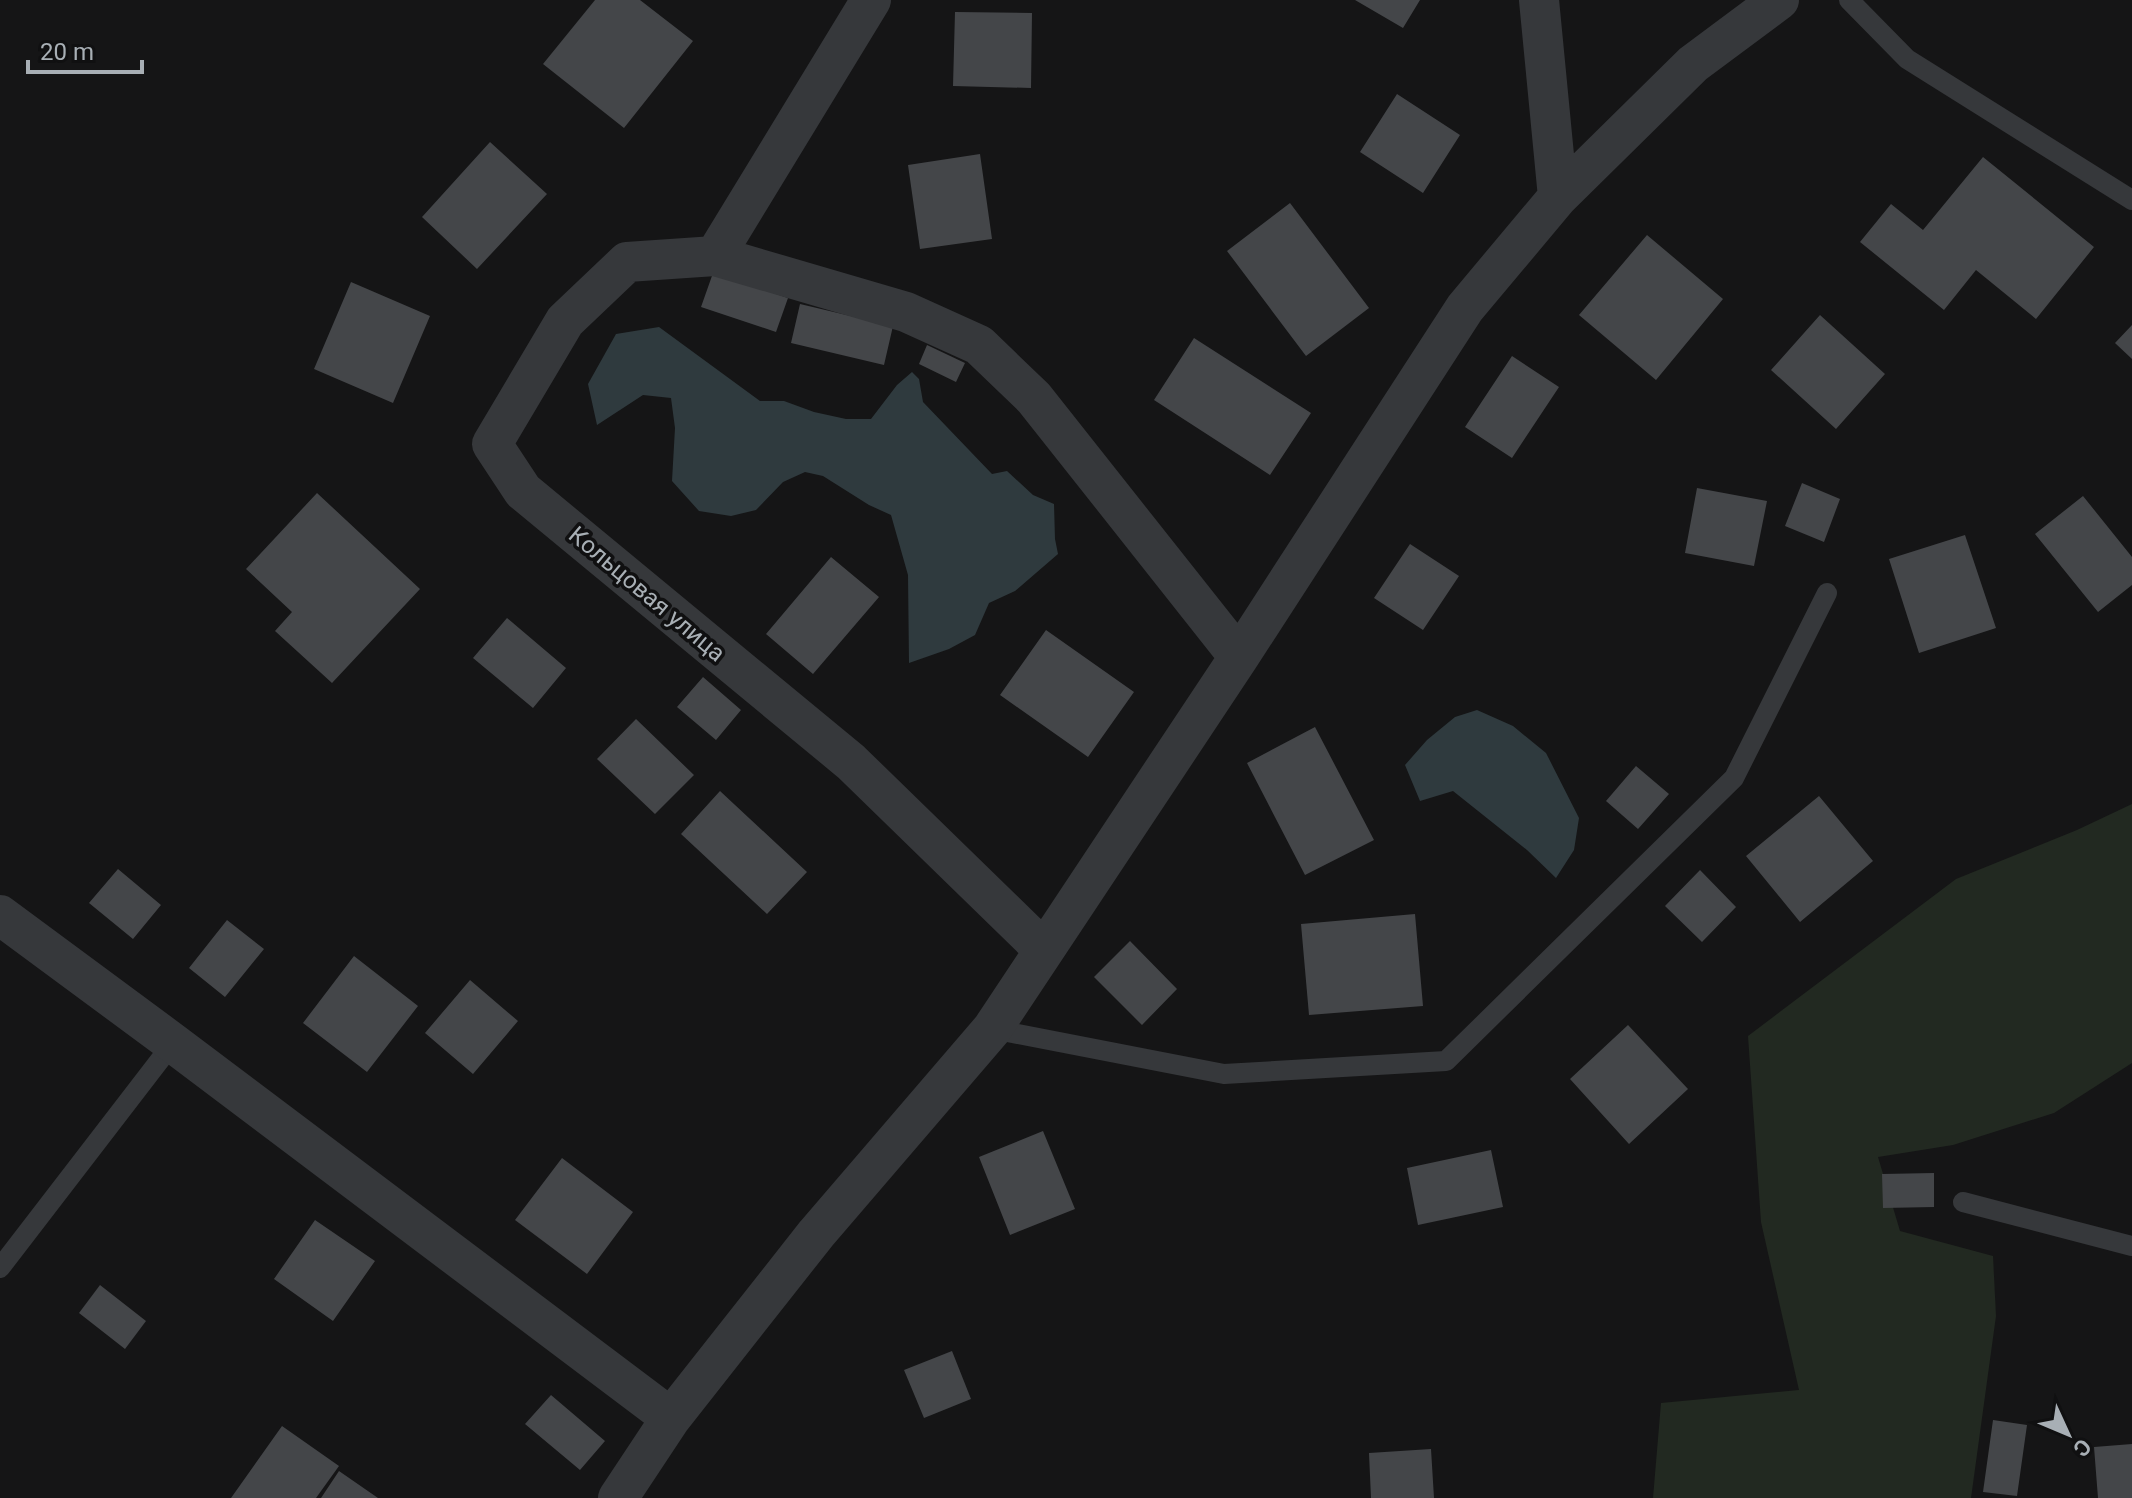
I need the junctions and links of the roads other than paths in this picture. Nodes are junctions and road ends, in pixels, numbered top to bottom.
1 (871, 0) edge
2 (1539, 0) edge
3 (1779, 0) edge
4 (1849, 0) edge
5 (1558, 197) junction
6 (2132, 200) edge
7 (715, 256) junction
8 (1827, 593) dead end
9 (1239, 657) junction
10 (0, 915) edge
11 (1044, 950) junction
12 (992, 1029) junction
13 (173, 1043) junction
14 (1963, 1202) dead end
15 (2132, 1246) edge
16 (0, 1268) edge
17 (671, 1418) junction
18 (618, 1498) edge

1 - 7 street
2 - 5 street
3 - 5 street
4 - 6 lane
5 - 9 street
7 - 9 street, Кольцовая улица
7 - 11 street, Кольцовая улица
8 - 12 lane
9 - 11 street
10 - 13 street
11 - 12 street
12 - 17 street
13 - 16 lane
13 - 17 street
14 - 15 lane
17 - 18 street

